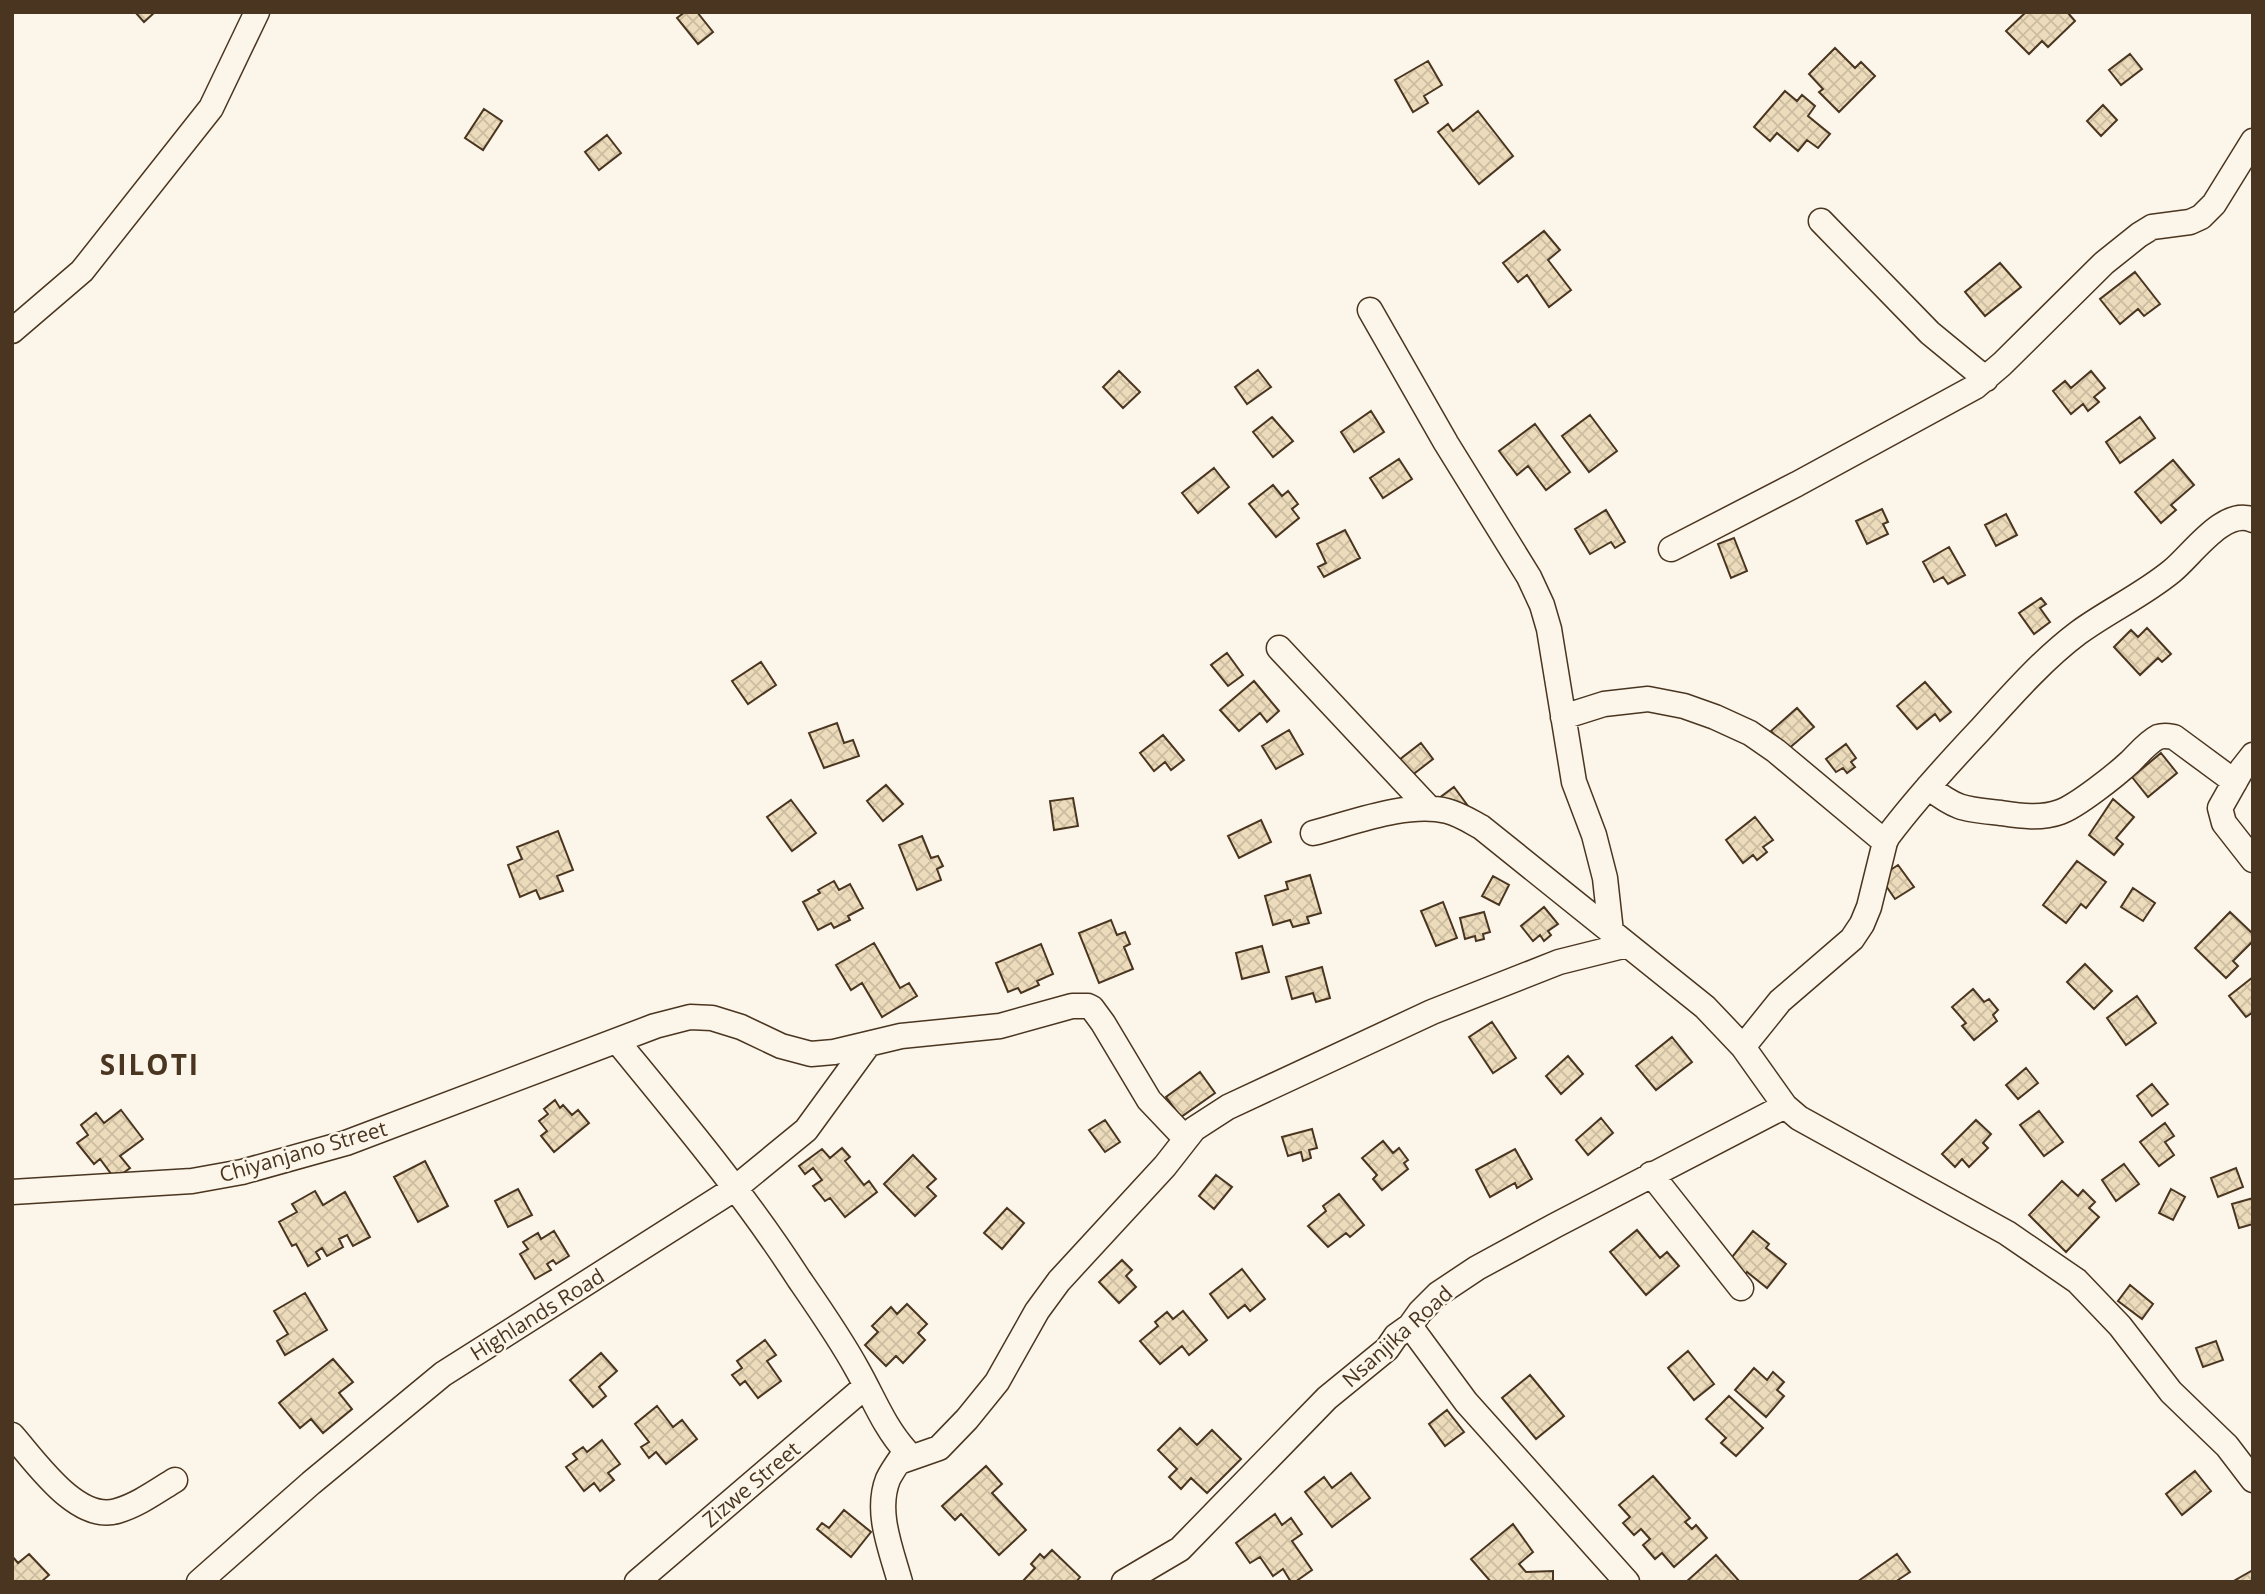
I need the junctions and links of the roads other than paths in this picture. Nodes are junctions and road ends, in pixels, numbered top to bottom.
1 (257, 12) edge
2 (2253, 141) edge
3 (2245, 172) edge
4 (1821, 222) dead end
5 (1370, 310) dead end
6 (12, 331) edge
7 (1986, 379) junction
8 (2253, 520) edge
9 (1671, 550) dead end
10 (1279, 648) dead end
11 (1563, 717) junction
12 (2253, 755) edge
13 (2235, 782) junction
14 (1928, 787) junction
15 (1429, 808) junction
16 (1314, 833) dead end
17 (1885, 842) junction
18 (2253, 860) edge
19 (1619, 939) junction
20 (617, 1041) junction
21 (868, 1045) junction
22 (1742, 1046) junction
23 (1785, 1106) junction
24 (1186, 1139) junction
25 (1651, 1174) junction
26 (734, 1189) junction
27 (12, 1192) edge
28 (1741, 1288) dead end
29 (1409, 1326) junction
30 (866, 1386) junction
31 (12, 1435) edge
32 (899, 1462) junction
33 (175, 1480) dead end
34 (2253, 1480) edge
35 (199, 1582) edge
36 (637, 1582) edge
37 (900, 1582) edge
38 (1124, 1582) edge
39 (1626, 1582) edge

1 - 6 street
2 - 3 street
3 - 7 street
4 - 7 street
5 - 11 street
7 - 9 street
8 - 14 street
10 - 15 street
11 - 17 street
11 - 19 street
12 - 13 street
13 - 14 street
13 - 18 street
14 - 17 street
15 - 16 street
15 - 19 street
17 - 22 street
19 - 22 street
19 - 24 street
20 - 21 street, Chiyanjano Street
20 - 26 street
20 - 27 street, Chiyanjano Street
21 - 24 street, Chiyanjano Street
21 - 26 street, Highlands Road
22 - 23 street
23 - 25 street, Nsanjika Road
23 - 34 street
24 - 32 street
25 - 28 street
25 - 29 street, Nsanjika Road
26 - 30 street
26 - 35 street, Highlands Road
29 - 38 street, Nsanjika Road
29 - 39 street
30 - 32 street
30 - 36 street, Zizwe Street
31 - 33 street
32 - 37 street

